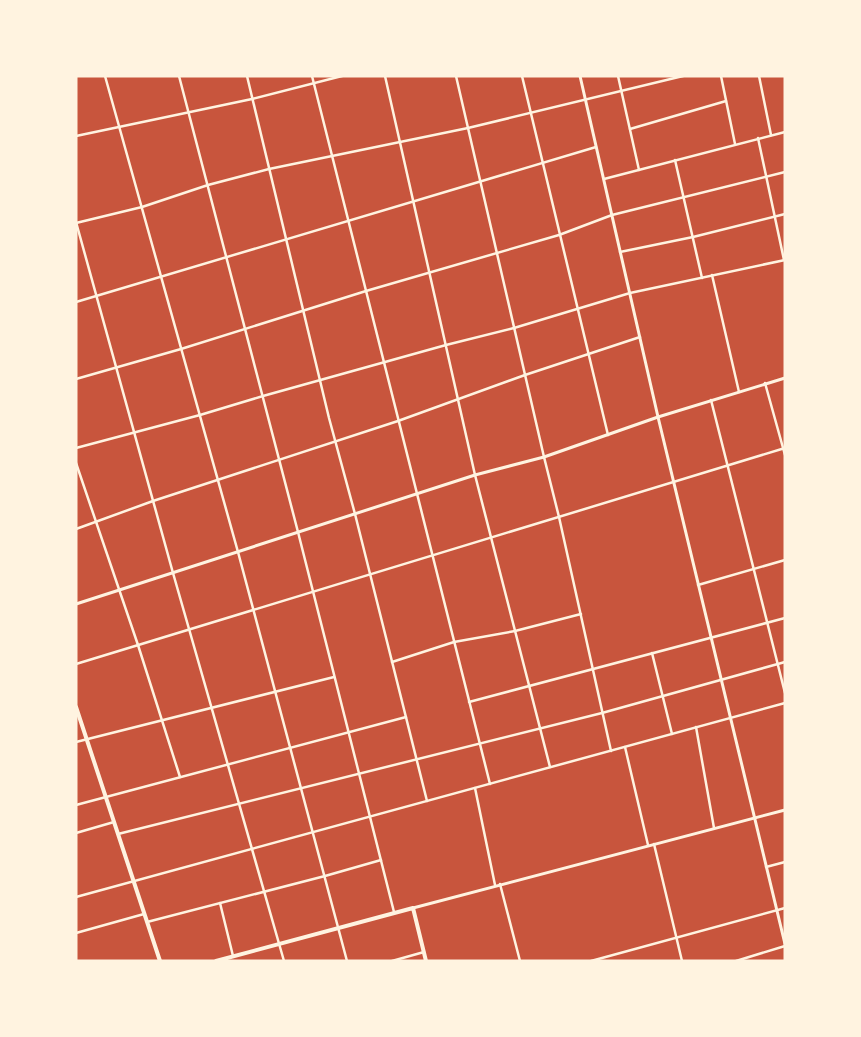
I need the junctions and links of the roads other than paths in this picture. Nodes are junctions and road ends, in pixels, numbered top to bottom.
1 (105, 76) edge
2 (179, 76) edge
3 (247, 76) edge
4 (312, 76) edge
5 (342, 76) edge
6 (385, 76) edge
7 (456, 76) edge
8 (522, 76) edge
9 (580, 76) edge
10 (618, 76) edge
11 (683, 76) edge
12 (720, 76) edge
13 (759, 76) edge
14 (314, 83) junction
15 (622, 92) junction
16 (252, 99) junction
17 (586, 101) junction
18 (726, 101) junction
19 (189, 114) junction
20 (530, 114) junction
21 (120, 128) junction
22 (468, 128) junction
23 (630, 129) junction
24 (785, 132) edge
25 (770, 135) junction
26 (76, 136) edge
27 (758, 138) junction
28 (400, 142) junction
29 (736, 144) junction
30 (596, 147) junction
31 (332, 156) junction
32 (675, 160) junction
33 (542, 163) junction
34 (269, 169) junction
35 (639, 170) junction
36 (785, 172) edge
37 (766, 177) junction
38 (604, 179) junction
39 (480, 181) junction
40 (208, 186) junction
41 (684, 197) junction
42 (413, 201) junction
43 (142, 207) junction
44 (785, 214) edge
45 (612, 215) junction
46 (774, 217) junction
47 (348, 221) junction
48 (76, 223) edge
49 (559, 235) junction
50 (693, 237) junction
51 (286, 239) junction
52 (620, 252) junction
53 (497, 254) junction
54 (226, 257) junction
55 (784, 260) edge
56 (430, 273) junction
57 (161, 276) junction
58 (712, 276) junction
59 (702, 278) junction
60 (366, 291) junction
61 (630, 293) junction
62 (96, 296) junction
63 (76, 302) edge
64 (577, 309) junction
65 (303, 311) junction
66 (245, 328) junction
67 (514, 328) junction
68 (640, 337) junction
69 (446, 345) junction
70 (181, 349) junction
71 (588, 354) junction
72 (384, 363) junction
73 (116, 367) junction
74 (525, 375) junction
75 (785, 378) edge
76 (76, 379) edge
77 (320, 380) junction
78 (766, 383) junction
79 (739, 392) junction
80 (263, 396) junction
81 (458, 399) junction
82 (711, 400) junction
83 (200, 415) junction
84 (658, 417) junction
85 (398, 421) junction
86 (134, 433) junction
87 (608, 435) junction
88 (335, 442) junction
89 (76, 448) edge
90 (784, 448) edge
91 (785, 455) edge
92 (544, 457) junction
93 (279, 459) junction
94 (76, 463) edge
95 (727, 466) junction
96 (475, 475) junction
97 (218, 481) junction
98 (674, 482) junction
99 (417, 494) junction
100 (153, 501) junction
101 (355, 514) junction
102 (559, 517) junction
103 (96, 522) junction
104 (76, 529) edge
105 (298, 532) junction
106 (491, 538) junction
107 (238, 552) junction
108 (432, 556) junction
109 (785, 560) edge
110 (754, 569) junction
111 (173, 573) junction
112 (370, 574) junction
113 (698, 585) junction
114 (119, 590) junction
115 (313, 592) junction
116 (76, 604) edge
117 (254, 610) junction
118 (581, 614) junction
119 (785, 618) edge
120 (767, 622) junction
121 (189, 630) junction
122 (515, 631) junction
123 (710, 637) junction
124 (454, 642) junction
125 (138, 645) junction
126 (652, 653) junction
127 (392, 662) junction
128 (785, 662) edge
129 (76, 664) edge
130 (778, 664) junction
131 (593, 669) junction
132 (335, 677) junction
133 (721, 681) junction
134 (529, 686) junction
135 (276, 692) junction
136 (785, 693) edge
137 (663, 697) junction
138 (469, 702) junction
139 (785, 703) edge
140 (76, 707) edge
141 (212, 708) junction
142 (602, 713) junction
143 (406, 717) junction
144 (730, 718) junction
145 (161, 721) junction
146 (696, 727) junction
147 (540, 729) junction
148 (349, 733) junction
149 (672, 734) junction
150 (87, 739) junction
151 (76, 742) edge
152 (480, 745) junction
153 (290, 747) junction
154 (625, 747) junction
155 (611, 751) junction
156 (417, 759) junction
157 (228, 764) junction
158 (550, 767) junction
159 (359, 774) junction
160 (180, 777) junction
161 (490, 784) junction
162 (475, 788) junction
163 (302, 789) junction
164 (106, 798) junction
165 (427, 801) junction
166 (239, 804) junction
167 (76, 805) edge
168 (785, 810) edge
169 (370, 817) junction
170 (754, 818) junction
171 (114, 822) junction
172 (714, 828) junction
173 (313, 832) junction
174 (76, 833) edge
175 (118, 834) junction
176 (654, 844) junction
177 (648, 845) junction
178 (252, 849) junction
179 (381, 860) junction
180 (785, 862) edge
181 (766, 867) junction
182 (325, 876) junction
183 (134, 882) junction
184 (500, 884) junction
185 (495, 886) junction
186 (264, 892) junction
187 (76, 897) edge
188 (220, 903) junction
189 (413, 908) junction
190 (785, 908) edge
191 (776, 910) junction
192 (394, 912) junction
193 (144, 914) junction
194 (147, 922) junction
195 (339, 927) junction
196 (76, 933) edge
197 (676, 937) junction
198 (279, 944) junction
199 (785, 946) edge
200 (424, 952) junction
201 (233, 956) junction
202 (600, 960) edge
203 (160, 961) edge
204 (216, 961) edge
205 (284, 961) edge
206 (347, 961) edge
207 (392, 961) edge
208 (426, 961) edge
209 (520, 961) edge
210 (591, 961) edge
211 (682, 961) edge
212 (736, 961) edge

1 - 21 street
2 - 19 street
3 - 16 street
4 - 14 street
5 - 14 street
6 - 28 street
7 - 22 street
8 - 20 street
9 - 17 street
10 - 15 street
11 - 15 street
12 - 18 street
13 - 25 street
14 - 16 street
14 - 31 street
15 - 17 street
15 - 23 street
16 - 19 street
16 - 34 street
17 - 20 street
17 - 30 street
18 - 23 street
18 - 29 street
19 - 21 street
19 - 40 street
20 - 22 street
20 - 33 street
21 - 26 street
21 - 43 street
22 - 28 street
22 - 39 street
23 - 35 street
24 - 25 street
25 - 27 street
27 - 29 street
27 - 37 street
28 - 31 street
28 - 42 street
29 - 32 street
30 - 33 street
30 - 38 street
31 - 34 street
31 - 47 street
32 - 35 street
32 - 41 street
33 - 39 street
33 - 49 street
34 - 40 street
34 - 51 street
35 - 38 street
36 - 37 street
37 - 41 street
37 - 46 street
38 - 45 street
39 - 42 street
39 - 53 street
40 - 43 street
40 - 54 street
41 - 45 street
41 - 50 street
42 - 47 street
42 - 56 street
43 - 48 street
43 - 57 street
44 - 46 street
45 - 49 street
45 - 52 street
46 - 50 street
46 - 55 street
47 - 51 street
47 - 60 street
48 - 62 street
49 - 53 street
49 - 64 street
50 - 52 street
50 - 59 street
51 - 54 street
51 - 65 street
52 - 61 street
53 - 56 street
53 - 67 street
54 - 57 street
54 - 66 street
55 - 58 street
56 - 60 street
56 - 69 street
57 - 62 street
57 - 70 street
58 - 59 street
58 - 79 street
59 - 61 street
60 - 65 street
60 - 72 street
61 - 64 street
61 - 68 street
62 - 63 street
62 - 73 street
64 - 67 street
64 - 71 street
65 - 66 street
65 - 77 street
66 - 70 street
66 - 80 street
67 - 69 street
67 - 74 street
68 - 71 street
68 - 84 street
69 - 72 street
69 - 81 street
70 - 73 street
70 - 83 street
71 - 74 street
71 - 87 street
72 - 77 street
72 - 85 street
73 - 76 street
73 - 86 street
74 - 81 street
74 - 92 street
75 - 78 street
77 - 80 street
77 - 88 street
78 - 79 street
78 - 90 street
79 - 82 street
80 - 83 street
80 - 93 street
81 - 85 street
81 - 96 street
82 - 84 street
82 - 95 street
83 - 86 street
83 - 97 street
84 - 87 street
84 - 98 street
85 - 88 street
85 - 99 street
86 - 89 street
86 - 100 street
87 - 92 street
88 - 93 street
88 - 101 street
90 - 91 street
90 - 95 street
92 - 96 street
92 - 102 street
93 - 97 street
93 - 105 street
94 - 103 street
95 - 98 street
95 - 110 street
96 - 99 street
96 - 106 street
97 - 100 street
97 - 107 street
98 - 102 street
98 - 113 street
99 - 101 street
99 - 108 street
100 - 103 street
100 - 111 street
101 - 105 street
101 - 112 street
102 - 106 street
102 - 118 street
103 - 104 street
103 - 114 street
105 - 107 street
105 - 115 street
106 - 108 street
106 - 122 street
107 - 111 street
107 - 117 street
108 - 112 street
108 - 124 street
109 - 110 street
110 - 113 street
110 - 120 street
111 - 114 street
111 - 121 street
112 - 115 street
112 - 127 street
113 - 123 street
114 - 116 street
114 - 125 street
115 - 117 street
115 - 132 street
117 - 121 street
117 - 135 street
118 - 122 street
118 - 131 street
119 - 120 street
120 - 123 street
120 - 130 street
121 - 125 street
121 - 141 street
122 - 124 street
122 - 134 street
123 - 126 street
123 - 133 street
124 - 127 street
124 - 138 street
125 - 129 street
125 - 145 street
126 - 131 street
126 - 137 street
127 - 143 street
128 - 130 street
130 - 133 street
130 - 136 street
131 - 134 street
131 - 142 street
132 - 135 street
132 - 148 street
133 - 137 street
133 - 144 street
134 - 138 street
134 - 147 street
135 - 141 street
135 - 153 street
137 - 142 street
137 - 149 street
138 - 152 street
139 - 144 street
140 - 150 main road
141 - 145 street
141 - 157 street
142 - 147 street
142 - 155 street
143 - 148 street
143 - 156 street
144 - 146 street
144 - 170 street
145 - 150 street
145 - 160 street
146 - 149 street
146 - 172 street
147 - 152 street
147 - 158 street
148 - 153 street
148 - 159 street
149 - 154 street
150 - 151 street
150 - 164 main road
152 - 156 street
152 - 161 street
153 - 157 street
153 - 163 street
154 - 155 street
154 - 177 street
155 - 158 street
156 - 159 street
156 - 165 street
157 - 160 street
157 - 166 street
158 - 161 street
159 - 163 street
159 - 169 street
160 - 164 street
161 - 162 street
162 - 165 street
162 - 185 street
163 - 166 street
163 - 173 street
164 - 167 street
164 - 171 main road
165 - 169 street
166 - 175 street
166 - 178 street
168 - 170 street
169 - 173 street
169 - 179 street
170 - 172 street
170 - 181 street
171 - 174 street
171 - 175 main road
172 - 176 street
173 - 178 street
173 - 182 street
175 - 183 main road
176 - 177 street
176 - 197 street
177 - 184 street
178 - 183 street
178 - 186 street
179 - 182 street
179 - 192 street
180 - 181 street
181 - 191 street
182 - 186 street
182 - 195 street
183 - 187 street
183 - 193 main road
184 - 185 street
184 - 209 street
185 - 189 street
186 - 188 street
186 - 198 street
188 - 194 street
188 - 201 street
189 - 192 main road
189 - 200 main road
190 - 191 street
191 - 197 street
191 - 199 street
192 - 195 main road
193 - 194 main road
193 - 196 street
194 - 203 main road
195 - 198 main road
195 - 206 street
197 - 202 street
197 - 211 street
198 - 201 main road
198 - 205 street
199 - 212 street
200 - 207 street
200 - 208 main road
201 - 204 main road
202 - 210 street

